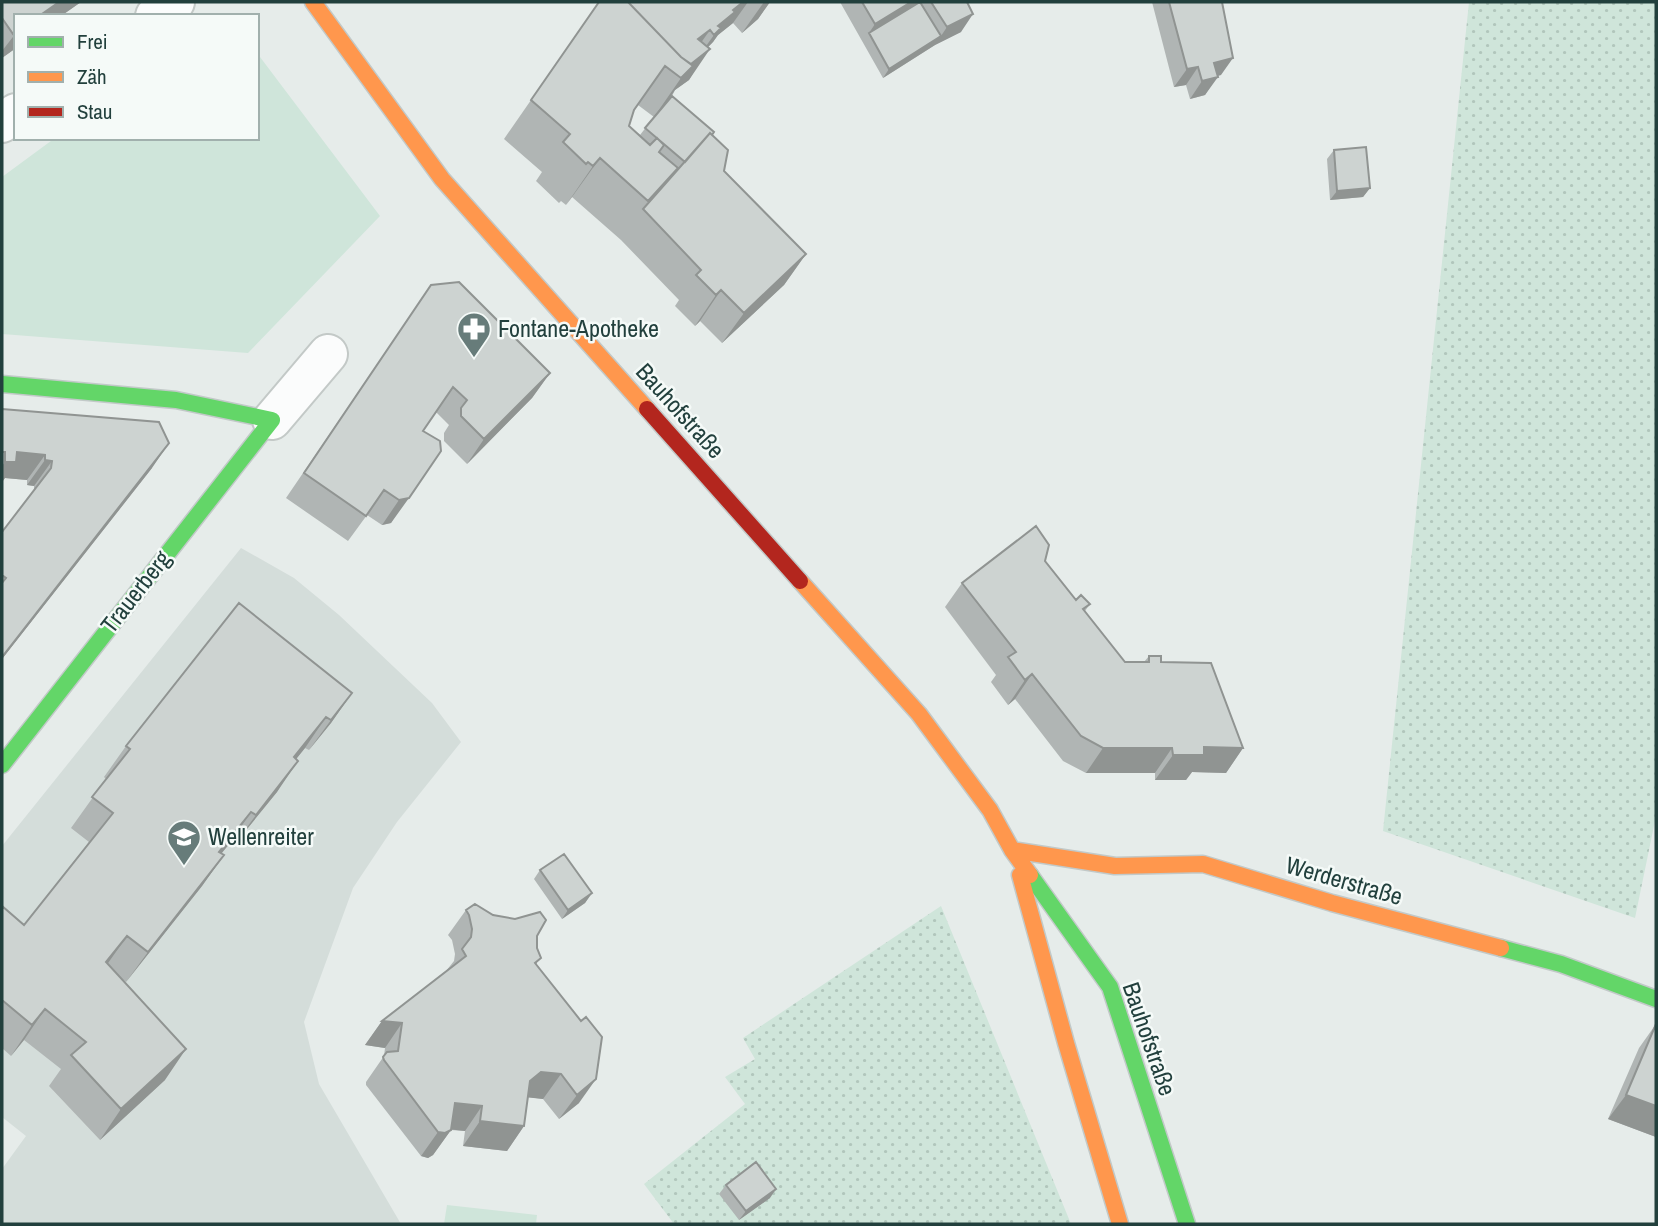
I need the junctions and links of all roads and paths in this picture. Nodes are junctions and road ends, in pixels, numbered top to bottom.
1 (175, 2) edge
2 (313, 2) edge
3 (158, 14) edge
4 (328, 354) dead end
5 (2, 384) edge
6 (272, 420) junction
7 (2, 765) edge
8 (1013, 850) junction
9 (1656, 999) edge
10 (1120, 1224) edge
11 (1187, 1224) edge

1 - 3 street
2 - 8 street, Bauhofstraße
4 - 6 street, Trauerberg
5 - 6 street
6 - 7 street, Trauerberg
8 - 9 street, Werderstraße
8 - 10 street, Bauhofstraße
8 - 11 street, Bauhofstraße

